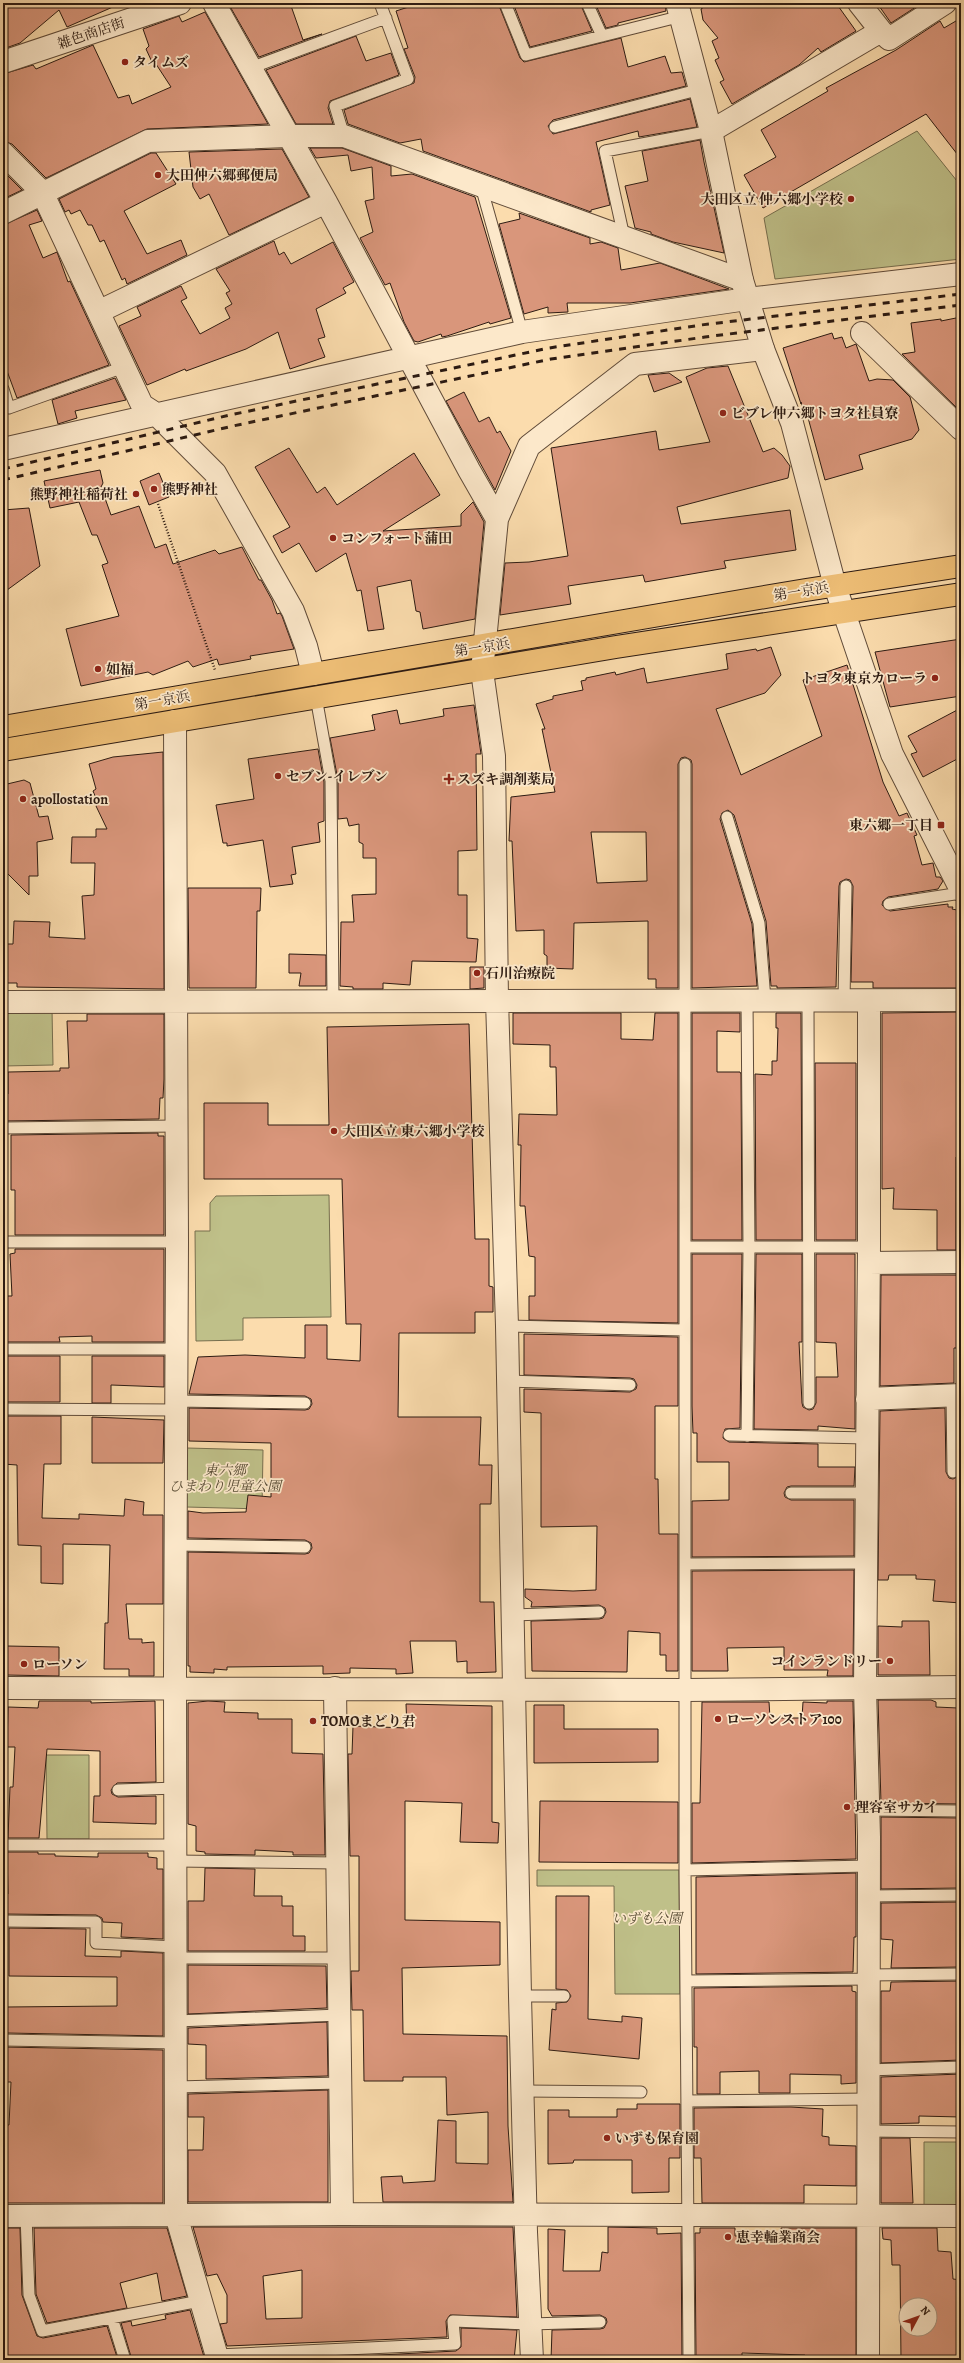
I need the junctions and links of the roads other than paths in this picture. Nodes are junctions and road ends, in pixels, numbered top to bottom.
1 (180, 3) edge
2 (214, 3) edge
3 (380, 3) edge
4 (505, 3) edge
5 (587, 3) edge
6 (860, 3) edge
7 (945, 3) edge
8 (680, 10) edge
9 (386, 18) junction
10 (881, 31) junction
11 (602, 36) junction
12 (3, 62) edge
13 (250, 68) junction
14 (701, 89) junction
15 (555, 127) dead end
16 (711, 131) junction
17 (288, 136) junction
18 (344, 136) junction
19 (3, 153) edge
20 (481, 186) junction
21 (42, 192) junction
22 (326, 202) junction
23 (3, 213) edge
24 (624, 238) junction
25 (961, 274) edge
26 (744, 289) junction
27 (100, 311) junction
28 (522, 332) junction
29 (862, 333) dead end
30 (763, 349) junction
31 (409, 357) junction
32 (124, 367) junction
33 (3, 389) edge
34 (156, 414) junction
35 (961, 428) edge
36 (3, 449) edge
37 (497, 519) junction
38 (961, 566) edge
39 (835, 586) junction
40 (961, 594) edge
41 (843, 611) junction
42 (484, 646) junction
43 (482, 671) junction
44 (313, 674) junction
45 (316, 697) junction
46 (175, 721) junction
47 (3, 727) edge
48 (3, 750) edge
49 (686, 764) dead end
50 (727, 817) dead end
51 (846, 886) dead end
52 (961, 892) edge
53 (889, 904) dead end
54 (333, 1000) junction
55 (497, 1000) junction
56 (686, 1000) junction
57 (756, 1000) junction
58 (961, 1000) edge
59 (176, 1001) junction
60 (808, 1001) junction
61 (844, 1001) junction
62 (869, 1001) junction
63 (3, 1002) edge
64 (176, 1126) junction
65 (3, 1128) edge
66 (3, 1242) edge
67 (177, 1242) junction
68 (685, 1247) junction
69 (749, 1247) junction
70 (808, 1247) junction
71 (869, 1255) junction
72 (961, 1262) edge
73 (507, 1326) junction
74 (684, 1330) junction
75 (3, 1348) edge
76 (177, 1349) junction
77 (508, 1381) junction
78 (630, 1384) dead end
79 (957, 1395) edge
80 (867, 1399) junction
81 (305, 1403) dead end
82 (809, 1403) dead end
83 (177, 1406) junction
84 (3, 1409) edge
85 (729, 1435) dead end
86 (747, 1436) junction
87 (867, 1438) junction
88 (953, 1472) dead end
89 (791, 1493) dead end
90 (866, 1493) junction
91 (176, 1545) junction
92 (305, 1547) dead end
93 (866, 1563) junction
94 (686, 1564) junction
95 (599, 1612) dead end
96 (513, 1615) junction
97 (961, 1687) edge
98 (3, 1688) edge
99 (176, 1688) junction
100 (334, 1688) junction
101 (514, 1688) junction
102 (865, 1688) junction
103 (686, 1690) junction
104 (176, 1788) junction
105 (118, 1790) dead end
106 (868, 1810) junction
107 (961, 1811) edge
108 (3, 1845) edge
109 (176, 1853) junction
110 (338, 1863) junction
111 (868, 1866) junction
112 (685, 1870) junction
113 (961, 1895) edge
114 (868, 1896) junction
115 (3, 1922) edge
116 (176, 1952) junction
117 (339, 1958) junction
118 (961, 1974) edge
119 (868, 1977) junction
120 (686, 1981) junction
121 (520, 1996) junction
122 (564, 1996) dead end
123 (340, 2015) junction
124 (176, 2021) junction
125 (3, 2040) edge
126 (176, 2043) junction
127 (961, 2067) edge
128 (867, 2070) junction
129 (341, 2083) junction
130 (176, 2087) junction
131 (523, 2091) junction
132 (641, 2092) dead end
133 (867, 2099) junction
134 (687, 2101) junction
135 (867, 2131) junction
136 (961, 2132) edge
137 (342, 2214) junction
138 (26, 2215) junction
139 (176, 2215) junction
140 (525, 2215) junction
141 (3, 2216) edge
142 (687, 2216) junction
143 (867, 2216) junction
144 (961, 2216) edge
145 (200, 2301) junction
146 (112, 2318) junction
147 (600, 2322) dead end
148 (530, 2324) junction
149 (218, 2358) edge
150 (125, 2360) edge
151 (532, 2360) edge
152 (689, 2360) edge
153 (868, 2360) edge

1 - 12 street, 雑色商店街
2 - 13 street
3 - 9 lane
4 - 11 lane
5 - 11 lane
6 - 10 street
7 - 10 street
8 - 11 lane
8 - 14 street
9 - 13 lane
9 - 18 lane
10 - 16 street
13 - 17 street
14 - 15 lane
14 - 16 street
16 - 24 lane
16 - 26 street
17 - 18 street
17 - 21 street
17 - 22 street
18 - 20 street
19 - 21 street
20 - 24 street
20 - 28 lane
21 - 23 street
21 - 27 street
22 - 27 street
22 - 31 street
24 - 26 street
25 - 26 street
26 - 28 street
26 - 30 street
27 - 32 street
28 - 31 street
29 - 35 street
30 - 37 street
30 - 39 street
31 - 34 street
31 - 37 street
32 - 33 lane
32 - 34 street
34 - 36 street
34 - 44 street
37 - 42 street
38 - 39 highway, 第一京浜
39 - 41 street
39 - 42 highway, 第一京浜
40 - 41 highway, 第一京浜
41 - 43 highway, 第一京浜
41 - 52 street
42 - 43 street
42 - 44 highway, 第一京浜
43 - 45 highway, 第一京浜
43 - 55 street
44 - 47 highway, 第一京浜
45 - 46 highway, 第一京浜
45 - 54 lane
46 - 48 highway, 第一京浜
46 - 59 street
49 - 56 lane
50 - 57 lane
51 - 61 lane
52 - 53 lane
54 - 55 street
54 - 59 street
55 - 56 street
55 - 73 street
56 - 57 street
56 - 68 lane
57 - 60 street
57 - 69 lane
58 - 62 street
59 - 63 street
59 - 64 street
60 - 61 street
60 - 70 lane
61 - 62 street
62 - 71 street
64 - 65 lane
64 - 67 street
66 - 67 lane
67 - 76 street
68 - 69 lane
68 - 74 lane
69 - 70 lane
69 - 86 lane
70 - 71 lane
70 - 82 lane
71 - 72 street
71 - 80 street
73 - 74 lane
73 - 77 street
74 - 94 lane
75 - 76 lane
76 - 83 street
77 - 78 lane
77 - 96 street
79 - 80 street
79 - 88 lane
80 - 87 street
81 - 83 lane
83 - 84 lane
83 - 91 street
85 - 86 lane
86 - 87 lane
87 - 90 street
89 - 90 lane
90 - 93 street
91 - 92 lane
91 - 99 street
93 - 94 lane
93 - 102 street
94 - 103 lane
95 - 96 lane
96 - 101 street
97 - 102 street
98 - 99 street
99 - 100 street
99 - 104 street
100 - 101 street
100 - 110 street
101 - 103 street
101 - 121 street
102 - 103 street
102 - 106 street
103 - 112 lane
104 - 105 lane
104 - 109 street
106 - 107 lane
106 - 111 street
108 - 109 lane
109 - 110 lane
109 - 116 street
110 - 117 street
111 - 112 lane
111 - 114 street
112 - 120 lane
113 - 114 lane
114 - 119 street
115 - 116 lane
116 - 117 lane
116 - 124 street
117 - 123 street
118 - 119 lane
119 - 120 lane
119 - 128 street
120 - 134 lane
121 - 122 lane
121 - 131 street
123 - 124 lane
123 - 129 street
124 - 126 street
125 - 126 lane
126 - 130 street
127 - 128 lane
128 - 133 street
129 - 130 lane
129 - 137 street
130 - 139 street
131 - 132 lane
131 - 140 street
133 - 134 lane
133 - 135 street
134 - 142 lane
135 - 136 lane
135 - 143 street
137 - 139 street
137 - 140 street
138 - 139 street
138 - 141 street
138 - 146 lane
139 - 145 street
140 - 142 street
140 - 148 street
142 - 143 street
142 - 152 lane
143 - 144 street
143 - 153 street
145 - 146 lane
145 - 149 street
146 - 150 lane
147 - 148 lane
148 - 149 lane
148 - 151 street

